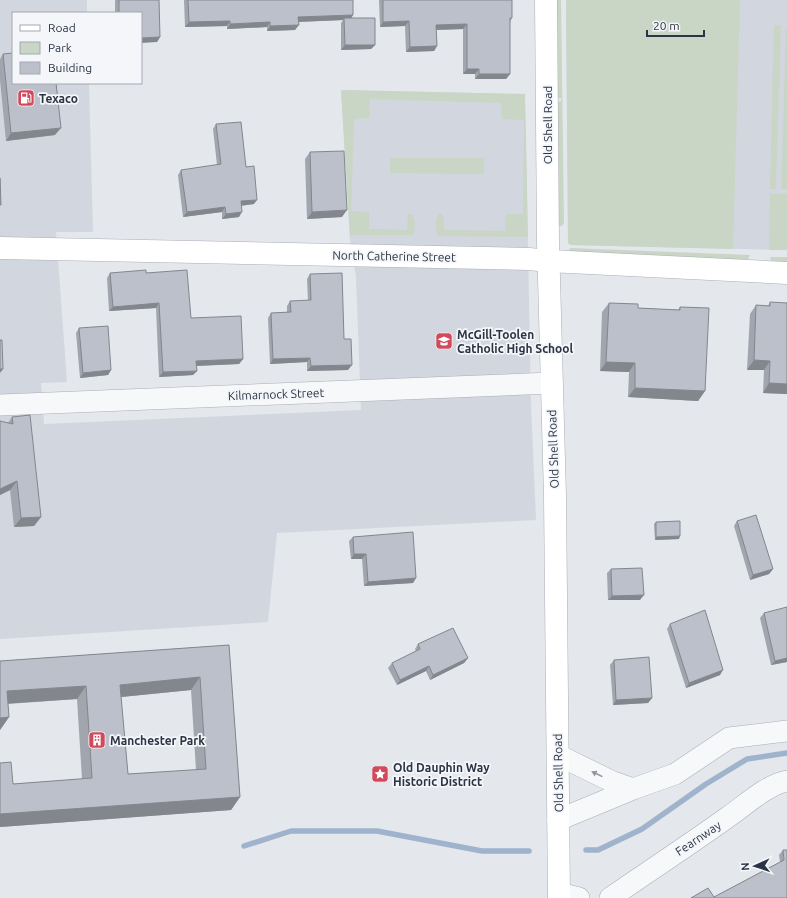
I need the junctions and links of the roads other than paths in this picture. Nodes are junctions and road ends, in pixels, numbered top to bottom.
1 (546, 0) edge
2 (0, 248) edge
3 (549, 261) junction
4 (787, 273) edge
5 (552, 383) junction
6 (0, 405) edge
7 (787, 732) edge
8 (558, 755) junction
9 (787, 781) edge
10 (633, 788) junction
11 (558, 820) junction
12 (566, 896) edge
13 (610, 898) edge

1 - 3 street, Old Shell Road
2 - 3 street, North Catherine Street
3 - 4 street, North Catherine Street
3 - 5 street, Old Shell Road
5 - 6 street, Kilmarnock Street
5 - 8 street, Old Shell Road
7 - 10 street
10 -> 8 street
8 - 11 street, Old Shell Road
9 - 13 street, Fearnway
10 - 11 street
11 - 12 street, Old Shell Road

